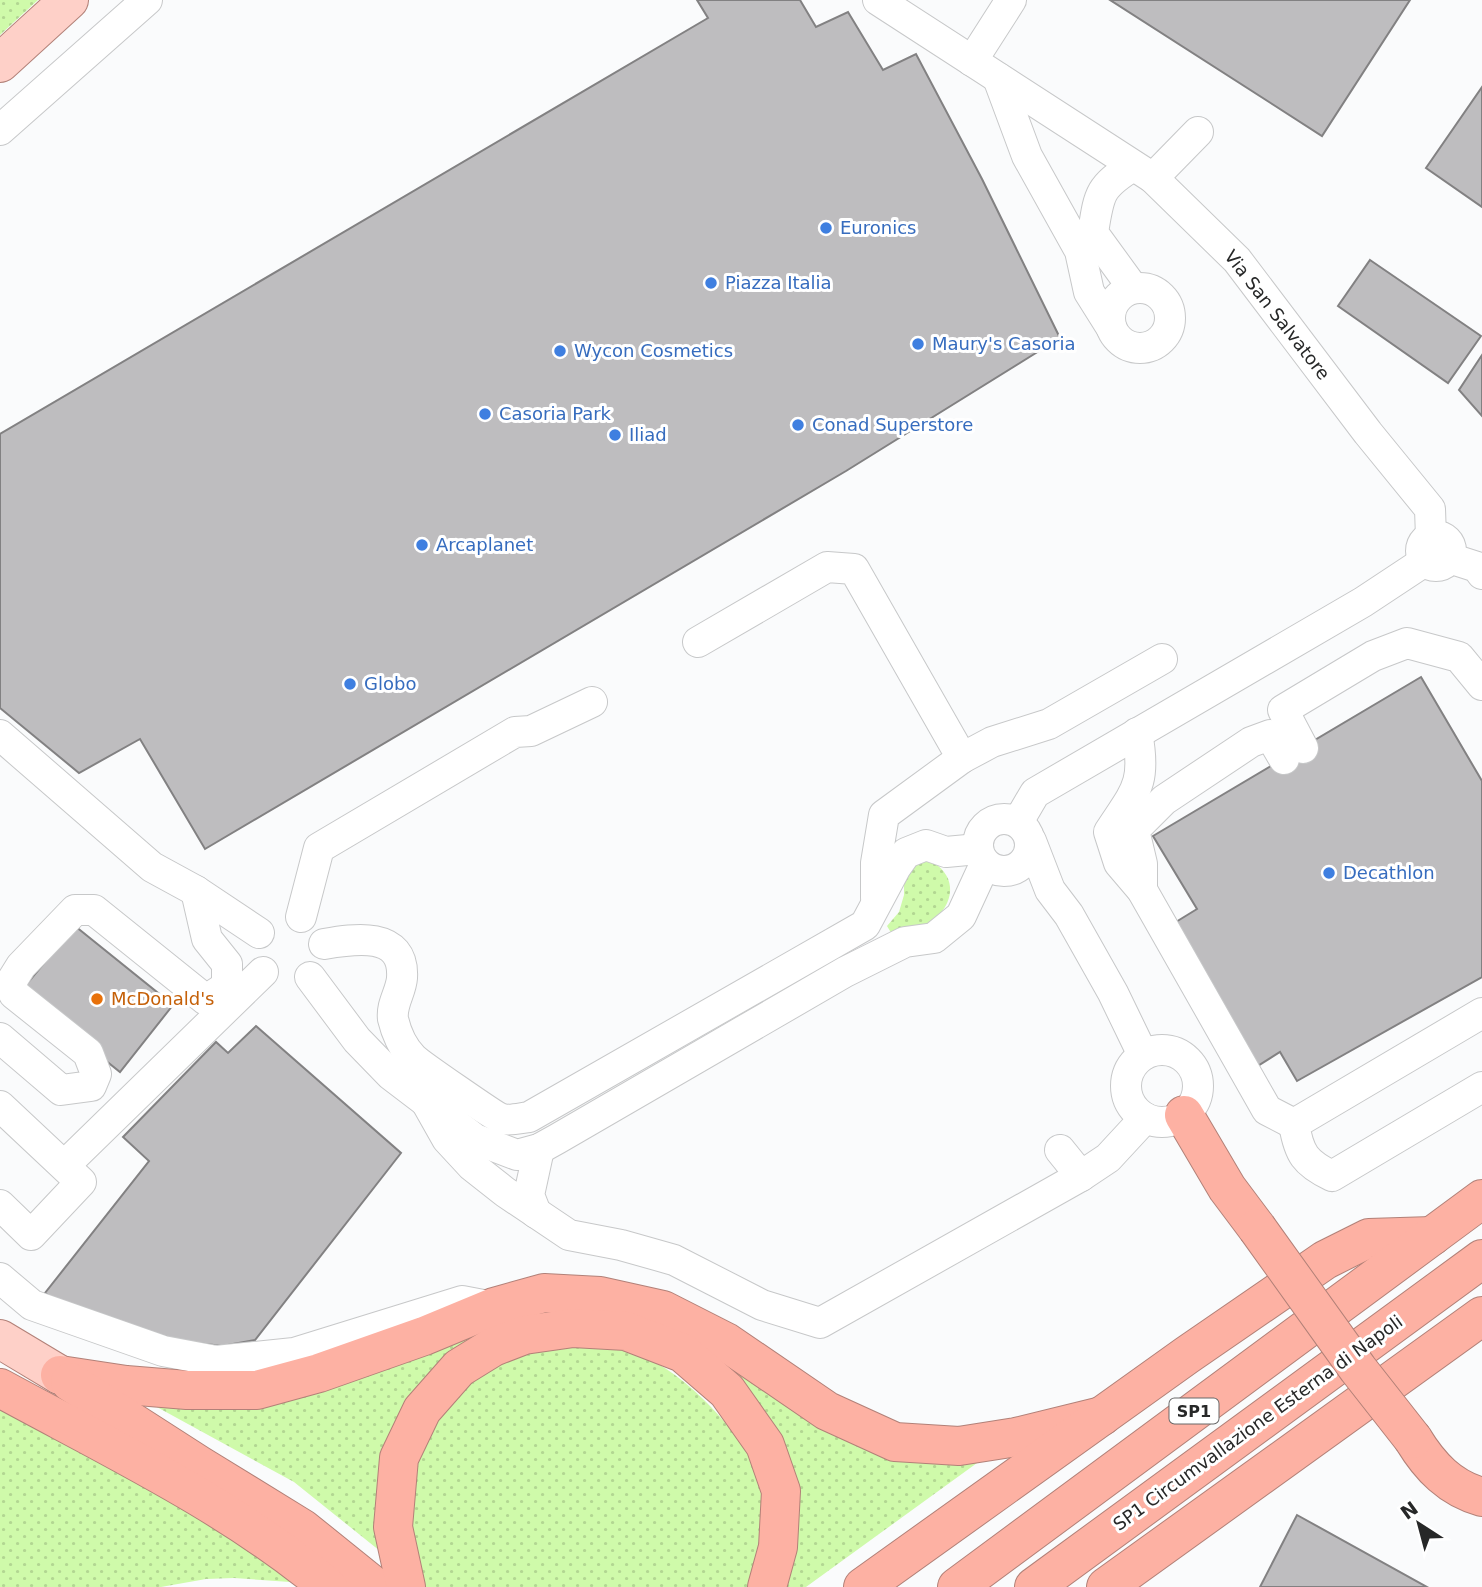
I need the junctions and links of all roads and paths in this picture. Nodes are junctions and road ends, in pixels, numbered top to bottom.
1 (69, 0) edge
2 (147, 0) edge
3 (878, 0) edge
4 (1011, 0) edge
5 (972, 61) junction
6 (0, 63) edge
7 (998, 78) junction
8 (0, 130) edge
9 (1198, 132) dead end
10 (1143, 172) junction
11 (1133, 288) junction
12 (1111, 327) junction
13 (1435, 552) junction
14 (1480, 568) edge
15 (698, 642) dead end
16 (1162, 659) dead end
17 (1482, 685) edge
18 (592, 702) dead end
19 (1138, 733) junction
20 (0, 735) edge
21 (962, 758) junction
22 (1024, 832) junction
23 (981, 856) junction
24 (1142, 890) junction
25 (196, 891) junction
26 (876, 908) junction
27 (301, 917) junction
28 (259, 933) junction
29 (324, 944) junction
30 (263, 972) junction
31 (310, 977) junction
32 (1482, 1013) edge
33 (0, 1038) edge
34 (1143, 1055) junction
35 (1482, 1087) edge
36 (425, 1100) junction
37 (0, 1106) edge
38 (1184, 1115) junction
39 (1145, 1118) junction
40 (1294, 1124) junction
41 (538, 1149) junction
42 (1060, 1150) dead end
43 (65, 1165) junction
44 (1081, 1176) junction
45 (1482, 1199) edge
46 (0, 1205) edge
47 (536, 1213) junction
48 (1432, 1236) junction
49 (1482, 1259) edge
50 (0, 1278) edge
51 (494, 1307) junction
52 (1479, 1321) edge
53 (0, 1339) edge
54 (60, 1375) junction
55 (0, 1388) edge
56 (1102, 1416) junction
57 (1482, 1497) edge
58 (1164, 1546) junction
59 (328, 1587) edge
60 (375, 1587) edge
61 (405, 1587) edge
62 (767, 1587) edge
63 (863, 1587) edge
64 (957, 1587) edge
65 (1034, 1587) edge
66 (1106, 1587) edge
67 (1151, 1587) edge

1 - 6 main road
2 - 8 street
3 - 5 street, Via San Salvatore
4 - 5 street
5 - 7 street, Via San Salvatore
7 - 10 street, Via San Salvatore
7 - 12 street
9 - 10 street
10 - 11 street
10 - 13 street, Via San Salvatore
11 - 12 street
11 - 12 street
13 - 14 street
13 - 19 street
15 - 21 street
16 - 21 street
17 - 24 street
18 - 27 street
19 - 22 street
19 - 24 street
20 - 25 street
21 - 26 street
22 - 23 street
22 - 23 street
22 - 34 street
23 - 26 street
23 - 41 street
24 - 40 street
25 - 28 street
25 - 33 street
26 - 29 street
27 - 28 street
27 - 29 street
28 - 30 street
29 - 31 street
30 - 31 street
30 - 43 street
31 - 36 street
32 - 40 street
34 - 38 street
34 - 39 street
35 - 40 street
36 - 41 street
36 - 47 street
37 - 43 street
38 - 39 street
38 - 57 highway, bridge
39 - 44 street
41 - 47 street
42 - 44 street
43 - 46 street
44 - 47 street
45 - 48 highway, SP1
48 - 56 highway, SP1
48 - 64 highway, SP1
49 - 65 highway, SP1 Circumvallazione Esterna di Napoli / SP1
50 - 51 street
51 - 54 highway
51 - 56 highway
52 - 58 highway
53 - 54 main road
54 - 60 highway
55 - 59 highway
56 - 63 highway, SP1
58 - 66 highway
58 - 67 highway
61 - 62 highway

